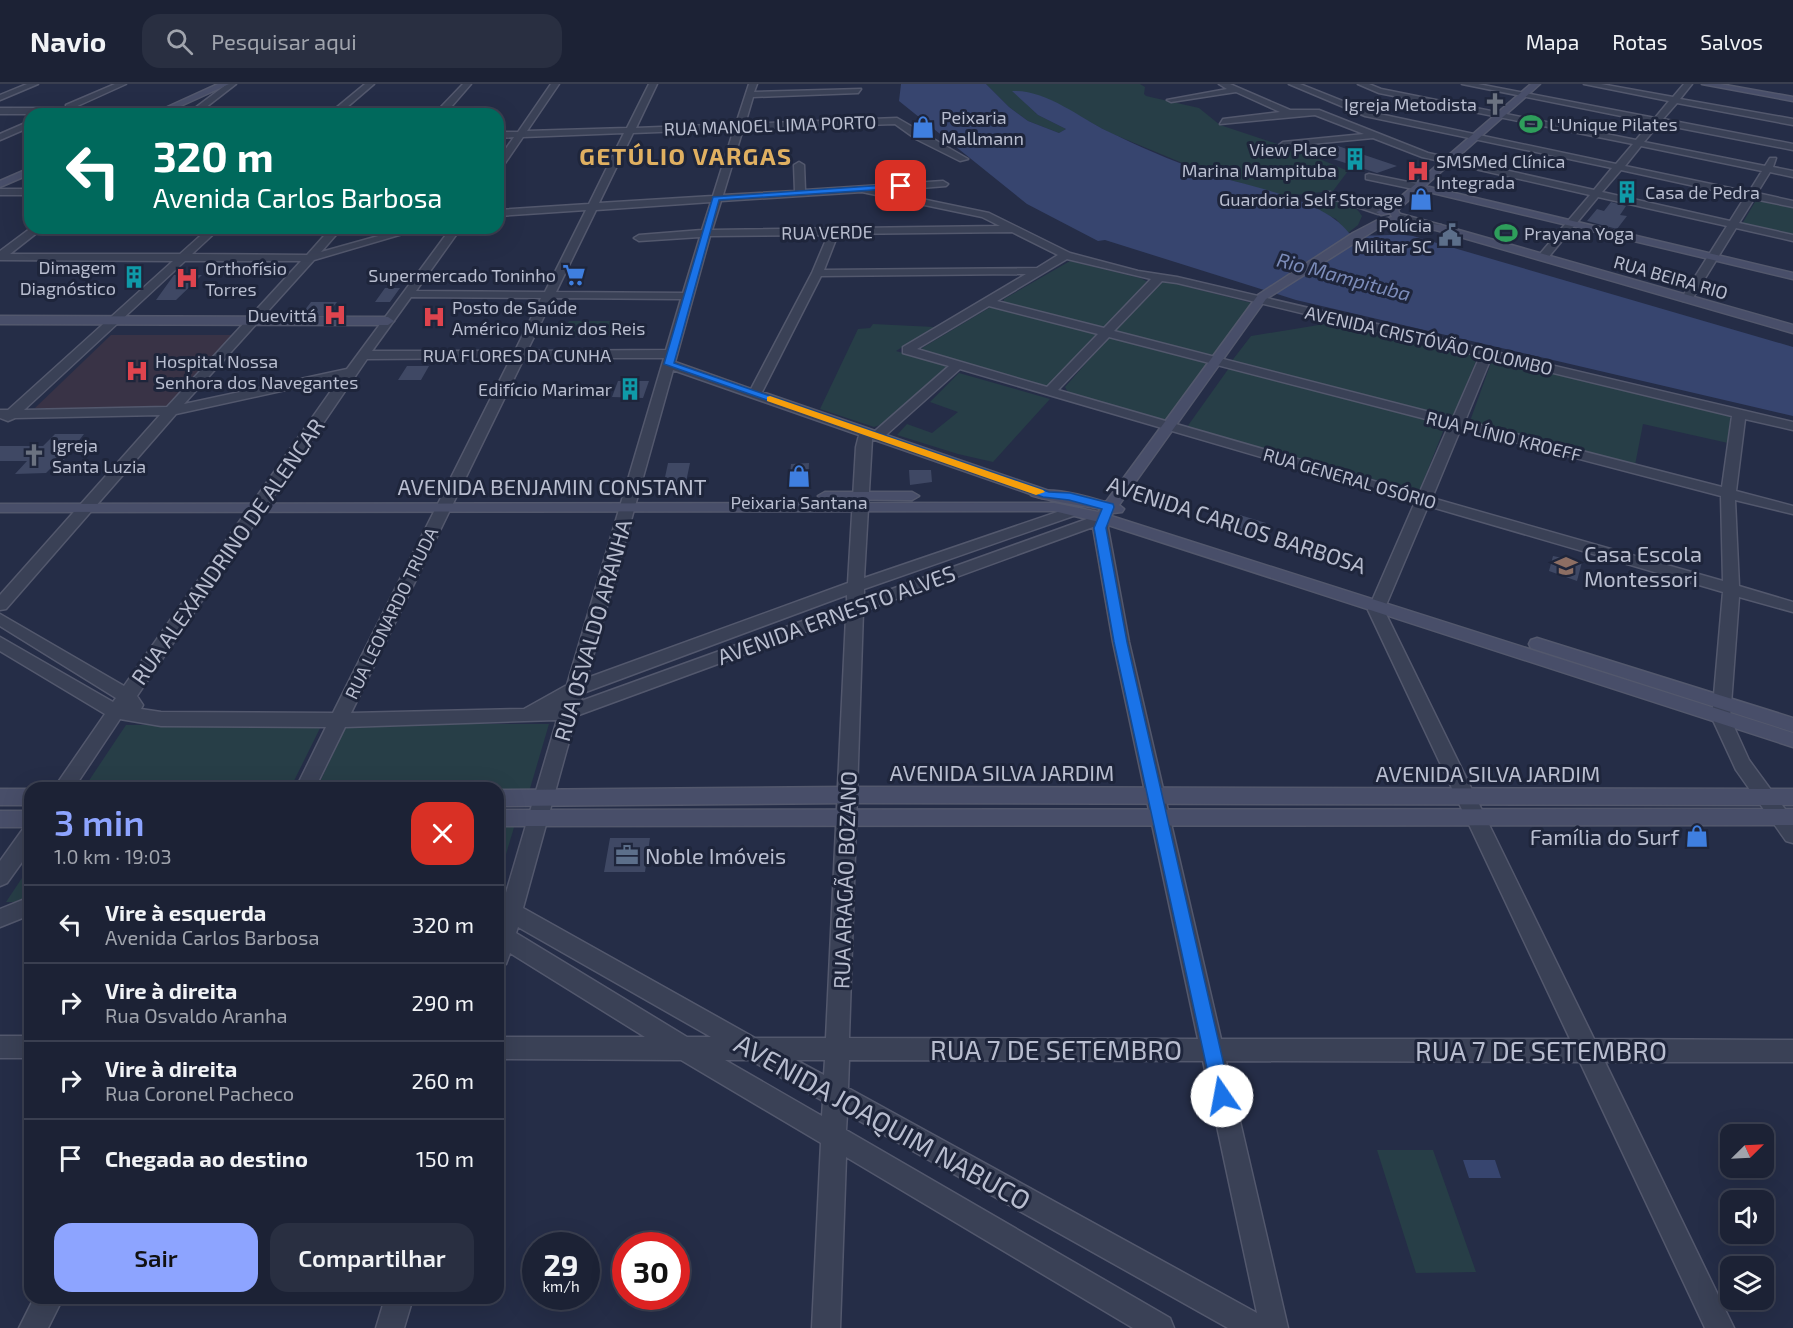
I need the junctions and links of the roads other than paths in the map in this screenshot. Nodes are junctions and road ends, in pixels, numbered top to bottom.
1 (34, 84) edge
2 (122, 84) edge
3 (212, 84) edge
4 (225, 84) edge
5 (232, 84) edge
6 (370, 84) edge
7 (555, 84) edge
8 (653, 84) edge
9 (753, 84) edge
10 (1223, 84) edge
11 (1293, 84) edge
12 (1362, 84) edge
13 (1466, 84) edge
14 (1536, 84) edge
15 (1588, 84) edge
16 (1688, 84) edge
17 (1706, 84) edge
18 (461, 86) edge
19 (1236, 90) junction
20 (858, 91) edge
21 (1379, 91) junction
22 (750, 94) junction
23 (1359, 94) dead end
24 (1523, 95) junction
25 (1349, 96) dead end
26 (0, 98) edge
27 (1793, 99) edge
28 (1171, 100) dead end
29 (1329, 100) junction
30 (1675, 100) junction
31 (66, 108) edge
32 (162, 108) edge
33 (164, 108) edge
34 (201, 108) edge
35 (342, 108) edge
36 (445, 108) edge
37 (0, 111) edge
38 (24, 111) edge
39 (1289, 113) junction
40 (1500, 115) junction
41 (1658, 121) junction
42 (1223, 122) dead end
43 (1793, 124) edge
44 (740, 126) junction
45 (24, 127) edge
46 (631, 130) junction
47 (521, 134) junction
48 (504, 135) edge
49 (1375, 136) junction
50 (0, 137) edge
51 (1475, 137) junction
52 (1639, 143) junction
53 (1782, 144) junction
54 (1283, 145) dead end
55 (1793, 147) edge
56 (504, 158) edge
57 (963, 159) dead end
58 (1448, 160) junction
59 (799, 165) dead end
60 (1618, 167) junction
61 (1767, 169) junction
62 (24, 172) edge
63 (1793, 174) edge
64 (1369, 177) dead end
65 (0, 182) edge
66 (943, 184) dead end
67 (1418, 187) junction
68 (861, 189) junction
69 (0, 192) edge
70 (24, 192) edge
71 (800, 193) junction
72 (1327, 194) dead end
73 (1596, 194) junction
74 (1751, 195) junction
75 (716, 198) junction
76 (1793, 204) edge
77 (594, 206) junction
78 (504, 213) edge
79 (1387, 215) junction
80 (1571, 223) junction
81 (1734, 225) junction
82 (1016, 229) junction
83 (834, 232) junction
84 (705, 233) junction
85 (30, 234) edge
86 (209, 234) edge
87 (332, 234) edge
88 (396, 234) edge
89 (452, 234) edge
90 (1357, 235) junction
91 (639, 238) dead end
92 (1793, 238) edge
93 (1066, 255) junction
94 (0, 256) edge
95 (185, 257) junction
96 (1543, 257) junction
97 (1714, 257) junction
98 (310, 258) junction
99 (1039, 271) junction
100 (817, 273) junction
101 (1160, 276) junction
102 (1793, 276) edge
103 (408, 294) junction
104 (549, 295) junction
105 (688, 296) junction
106 (1264, 297) junction
107 (1687, 299) junction
108 (988, 302) junction
109 (0, 320) edge
110 (112, 324) junction
111 (250, 324) junction
112 (386, 324) junction
113 (0, 328) edge
114 (1793, 329) edge
115 (1104, 332) junction
116 (1488, 354) junction
117 (364, 355) junction
118 (521, 356) junction
119 (670, 359) junction
120 (1215, 361) junction
121 (956, 366) junction
122 (351, 372) junction
123 (1049, 392) junction
124 (755, 394) junction
125 (171, 411) junction
126 (6, 414) edge
127 (1739, 414) junction
128 (1456, 424) junction
129 (0, 425) edge
130 (1168, 426) junction
131 (1793, 426) edge
132 (872, 434) junction
133 (1728, 494) junction
134 (1047, 495) junction
135 (0, 498) edge
136 (1423, 499) junction
137 (446, 501) junction
138 (89, 502) junction
139 (263, 502) junction
140 (629, 502) junction
141 (860, 503) junction
142 (0, 508) edge
143 (933, 508) junction
144 (1793, 510) edge
145 (1074, 511) junction
146 (1106, 512) junction
147 (856, 586) junction
148 (1731, 590) junction
149 (1379, 599) junction
150 (0, 605) edge
151 (855, 606) junction
152 (1793, 607) edge
153 (0, 619) edge
154 (0, 643) edge
155 (575, 689) junction
156 (127, 696) junction
157 (1722, 710) junction
158 (116, 712) junction
159 (568, 712) junction
160 (140, 714) junction
161 (523, 716) junction
162 (339, 720) junction
163 (1793, 725) edge
164 (1793, 740) edge
165 (67, 782) edge
166 (308, 782) edge
167 (0, 797) edge
168 (24, 797) edge
169 (1465, 797) junction
170 (1793, 797) edge
171 (1765, 798) junction
172 (504, 799) edge
173 (847, 806) junction
174 (1158, 807) junction
175 (541, 808) junction
176 (504, 817) edge
177 (1475, 817) junction
178 (1786, 817) edge
179 (0, 819) edge
180 (24, 819) edge
181 (1793, 835) edge
182 (24, 844) edge
183 (0, 878) edge
184 (24, 906) edge
185 (0, 907) edge
186 (24, 908) edge
187 (505, 912) edge
188 (0, 918) edge
189 (504, 946) edge
190 (0, 1047) edge
191 (24, 1047) edge
192 (504, 1048) edge
193 (685, 1048) junction
194 (750, 1049) junction
195 (838, 1049) junction
196 (1212, 1050) junction
197 (1587, 1050) junction
198 (1793, 1051) edge
199 (836, 1093) junction
200 (834, 1135) junction
201 (46, 1304) edge
202 (397, 1304) edge
203 (33, 1328) edge
204 (390, 1328) edge
205 (826, 1328) edge
206 (1160, 1328) edge
207 (1256, 1328) edge
208 (1274, 1328) edge
209 (1720, 1328) edge

1 - 26 street
2 - 31 street
3 - 32 main road
4 - 33 main road
5 - 34 street
6 - 35 street
7 - 47 street
8 - 46 street, RUA LEONARDO TRUDA
9 - 22 street, RUA OSVALDO ARANHA
10 - 19 street
11 - 29 street
12 - 21 street
13 - 24 street
14 - 24 main road
15 - 30 street
16 - 30 street
17 - 27 main road
18 - 36 street
19 - 28 street
19 - 39 street
20 - 22 street
21 - 23 street
21 - 40 street
22 - 44 street, RUA OSVALDO ARANHA
24 - 40 main road
24 - 41 street
25 - 29 street
29 - 51 street
30 - 41 street
30 - 43 street
37 - 38 street
39 - 42 street
39 - 49 street
40 - 51 main road
40 - 52 street
41 - 52 street
41 - 53 street
43 - 53 street
44 - 46 street, RUA MANOEL LIMA PORTO
44 - 57 street, RUA MANOEL LIMA PORTO
44 - 75 street, RUA OSVALDO ARANHA
45 - 50 street
46 - 47 street, RUA MANOEL LIMA PORTO
46 - 77 street, RUA LEONARDO TRUDA
47 - 48 street, RUA MANOEL LIMA PORTO
47 - 56 street
49 - 54 street
49 - 58 street
51 - 58 main road
51 - 60 street
52 - 60 street
52 - 61 street
53 - 55 street
53 - 61 street
58 - 67 main road
58 - 73 street
59 - 71 street
60 - 73 street
60 - 74 street
61 - 63 street
61 - 74 street
62 - 65 main road
64 - 67 street
66 - 68 street
67 - 79 main road
67 - 80 main road
68 - 71 street
68 - 82 street, AVENIDA CRISTÓVÃO COLOMBO
69 - 70 street
71 - 75 street
72 - 79 street
73 - 80 street
73 - 81 street
74 - 76 street
74 - 81 street
75 - 77 street
75 - 84 street, RUA OSVALDO ARANHA
77 - 78 street
77 - 104 street, RUA LEONARDO TRUDA
79 - 90 main road
79 - 90 main road
79 - 96 main road, RUA BEIRA RIO
80 - 96 street
80 - 97 main road
81 - 92 street
81 - 97 street
82 - 83 street, RUA VERDE
82 - 93 street, AVENIDA CRISTÓVÃO COLOMBO
83 - 84 street, RUA VERDE
83 - 100 street
84 - 91 street, RUA VERDE
84 - 105 street, RUA OSVALDO ARANHA
85 - 94 street
86 - 95 street
87 - 98 street
88 - 98 street
89 - 103 street, RUA ALEXANDRINO DE ALENCAR
90 - 106 main road
93 - 99 street
93 - 101 street, AVENIDA CRISTÓVÃO COLOMBO
94 - 95 street
95 - 98 street
95 - 110 street
96 - 107 main road, RUA BEIRA RIO
97 - 102 main road
97 - 107 street
98 - 111 street
99 - 100 street
99 - 108 street
100 - 124 street
101 - 106 street, AVENIDA CRISTÓVÃO COLOMBO
101 - 115 street
103 - 104 street
103 - 112 street, RUA ALEXANDRINO DE ALENCAR
104 - 105 street
104 - 118 street, RUA LEONARDO TRUDA
105 - 119 street, RUA OSVALDO ARANHA
106 - 116 street, AVENIDA CRISTÓVÃO COLOMBO
106 - 120 main road
107 - 114 main road, RUA BEIRA RIO
108 - 115 street, RUA PLÍNIO KROEFF
108 - 121 street, RUA GENERAL OSÓRIO
109 - 110 main road
110 - 111 main road
110 - 113 main road
110 - 126 street
111 - 112 main road
111 - 125 street
112 - 117 street, RUA ALEXANDRINO DE ALENCAR
115 - 120 street, RUA PLÍNIO KROEFF
115 - 123 street
116 - 127 street, AVENIDA CRISTÓVÃO COLOMBO
116 - 128 street
117 - 118 street, RUA FLORES DA CUNHA
117 - 122 street, RUA ALEXANDRINO DE ALENCAR
118 - 119 street, RUA FLORES DA CUNHA
118 - 137 street, RUA LEONARDO TRUDA
119 - 124 street, AVENIDA CARLOS BARBOSA
119 - 140 street, RUA OSVALDO ARANHA
120 - 128 street, RUA PLÍNIO KROEFF
120 - 130 main road
121 - 123 street, RUA GENERAL OSÓRIO
121 - 132 street
122 - 125 street
122 - 139 street, RUA ALEXANDRINO DE ALENCAR
123 - 130 street, RUA GENERAL OSÓRIO
124 - 132 street, AVENIDA CARLOS BARBOSA
125 - 126 street
125 - 138 street
126 - 129 street
127 - 131 street, AVENIDA CRISTÓVÃO COLOMBO
127 - 133 street
128 - 133 street, RUA PLÍNIO KROEFF
128 - 136 street
130 - 136 street, RUA GENERAL OSÓRIO
130 - 146 main road
132 - 134 street, AVENIDA CARLOS BARBOSA
132 - 141 street, RUA ARAGÃO BOZANO
133 - 144 street, RUA PLÍNIO KROEFF
133 - 148 street
134 - 141 main road, AVENIDA BENJAMIN CONSTANT
134 - 146 main road, AVENIDA CARLOS BARBOSA
135 - 138 main road, AVENIDA BENJAMIN CONSTANT
136 - 148 street, RUA GENERAL OSÓRIO
136 - 149 street
137 - 139 main road, AVENIDA BENJAMIN CONSTANT
137 - 140 main road, AVENIDA BENJAMIN CONSTANT
137 - 162 street, RUA LEONARDO TRUDA
138 - 139 main road, AVENIDA BENJAMIN CONSTANT
138 - 142 main road, AVENIDA BENJAMIN CONSTANT
138 - 150 street
139 - 156 street, RUA ALEXANDRINO DE ALENCAR
140 - 141 main road, AVENIDA BENJAMIN CONSTANT
140 - 155 street, RUA OSVALDO ARANHA
141 - 143 main road, AVENIDA BENJAMIN CONSTANT
141 - 147 street, RUA ARAGÃO BOZANO
143 - 145 main road, AVENIDA BENJAMIN CONSTANT
143 - 146 main road
145 - 146 main road, AVENIDA BENJAMIN CONSTANT
145 - 147 street, AVENIDA ERNESTO ALVES
146 - 149 main road, AVENIDA CARLOS BARBOSA
146 - 151 street, AVENIDA ERNESTO ALVES
146 - 174 street
147 - 151 street, RUA ARAGÃO BOZANO
147 - 155 street, AVENIDA ERNESTO ALVES
148 - 152 street, RUA GENERAL OSÓRIO
148 - 157 street
149 - 157 main road, AVENIDA CARLOS BARBOSA
149 - 169 street
151 - 159 street, AVENIDA ERNESTO ALVES
151 - 173 street, RUA ARAGÃO BOZANO
153 - 156 street
154 - 158 street
155 - 159 street, RUA OSVALDO ARANHA
155 - 161 street, AVENIDA ERNESTO ALVES
156 - 158 street, RUA ALEXANDRINO DE ALENCAR
156 - 160 street
157 - 163 main road, AVENIDA CARLOS BARBOSA
157 - 164 main road, AVENIDA CARLOS BARBOSA
157 - 171 street
158 - 160 street, AVENIDA ERNESTO ALVES
158 - 165 street, RUA ALEXANDRINO DE ALENCAR
159 - 161 street, AVENIDA ERNESTO ALVES
159 - 175 street, RUA OSVALDO ARANHA
160 - 162 street, AVENIDA ERNESTO ALVES
161 - 162 street, AVENIDA ERNESTO ALVES
162 - 166 street, RUA LEONARDO TRUDA
167 - 168 main road
169 - 171 main road, AVENIDA SILVA JARDIM
169 - 174 main road, AVENIDA SILVA JARDIM
169 - 177 street
170 - 171 main road, AVENIDA SILVA JARDIM
171 - 178 street
172 - 175 main road, AVENIDA SILVA JARDIM
173 - 174 main road, AVENIDA SILVA JARDIM
173 - 175 main road, AVENIDA SILVA JARDIM
173 - 195 street, RUA ARAGÃO BOZANO
174 - 177 main road, AVENIDA SILVA JARDIM
174 - 196 street
175 - 176 main road, AVENIDA SILVA JARDIM
175 - 187 street, RUA OSVALDO ARANHA
177 - 178 main road, AVENIDA SILVA JARDIM
177 - 197 street
178 - 181 street
179 - 180 main road
182 - 183 street
184 - 185 street
186 - 188 street
187 - 194 street, AVENIDA JOAQUIM NABUCO
189 - 193 street, AVENIDA JOAQUIM NABUCO
190 - 191 street
192 - 193 street, RUA 7 DE SETEMBRO
193 - 194 street, RUA 7 DE SETEMBRO
193 - 200 street, AVENIDA JOAQUIM NABUCO
194 - 195 street, RUA 7 DE SETEMBRO
194 - 199 street, AVENIDA JOAQUIM NABUCO
195 - 196 street, RUA 7 DE SETEMBRO
195 - 199 street, RUA ARAGÃO BOZANO
196 - 197 street, RUA 7 DE SETEMBRO
196 - 208 street
197 - 198 street, RUA 7 DE SETEMBRO
197 - 209 street
199 - 200 street, RUA ARAGÃO BOZANO
199 - 207 street, AVENIDA JOAQUIM NABUCO
200 - 205 street, RUA ARAGÃO BOZANO
200 - 206 street, AVENIDA JOAQUIM NABUCO
201 - 203 street
202 - 204 street

